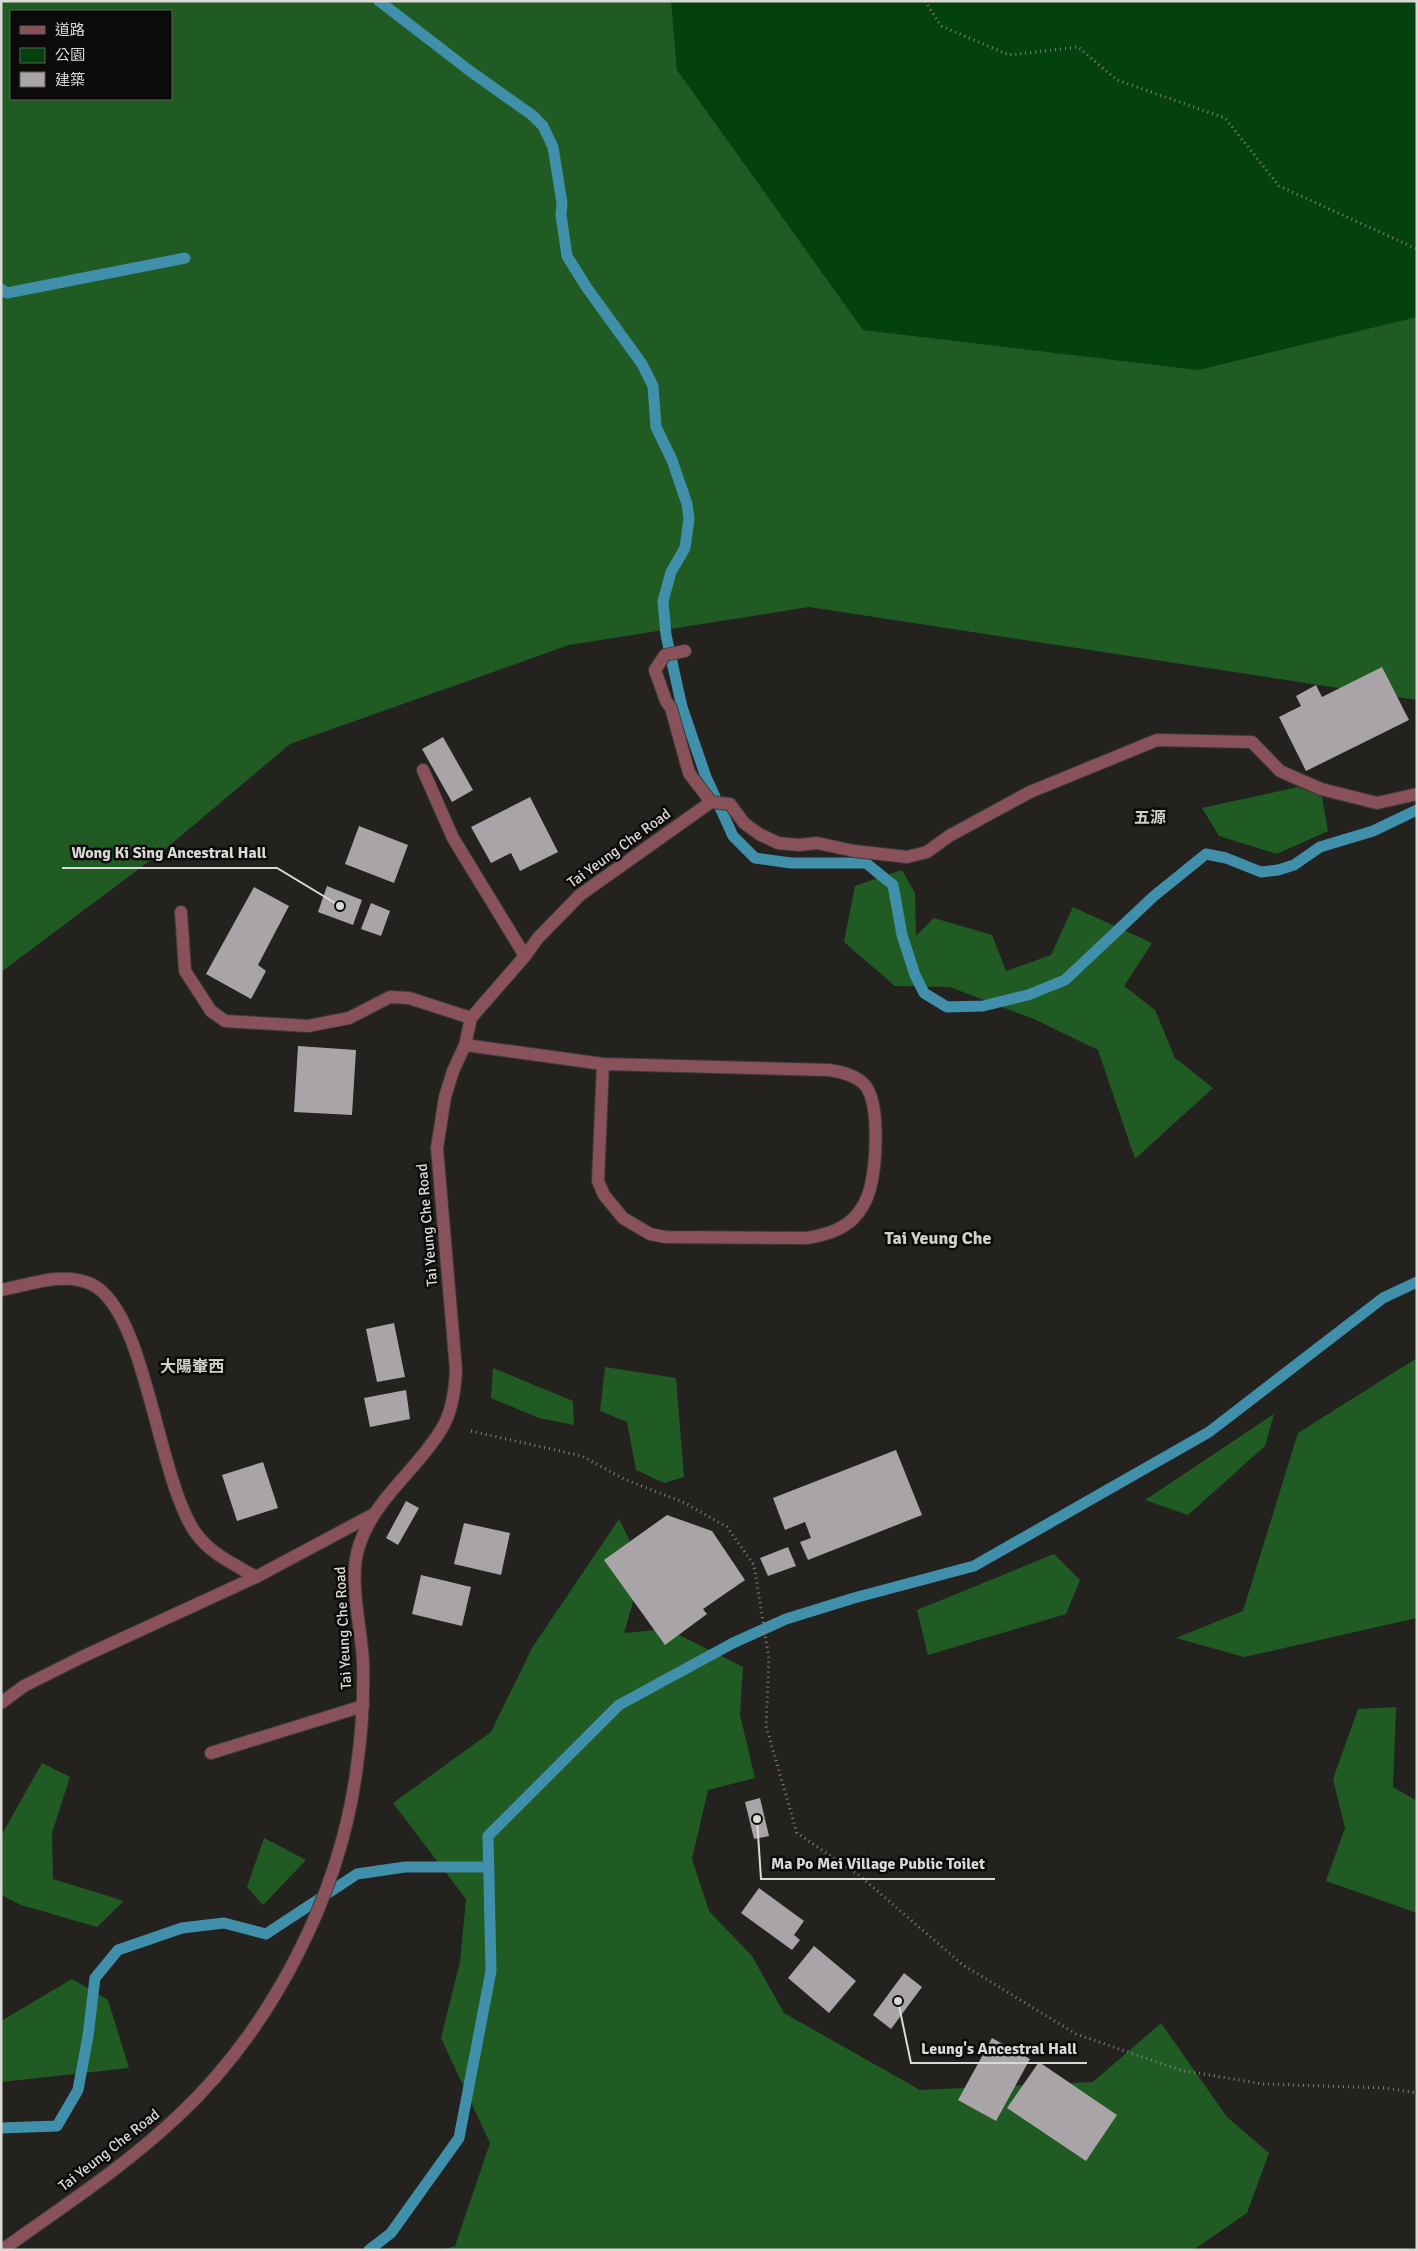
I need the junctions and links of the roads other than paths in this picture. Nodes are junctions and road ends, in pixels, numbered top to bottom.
1 (685, 651) dead end
2 (423, 770) dead end
3 (1417, 794) edge
4 (711, 802) junction
5 (181, 912) dead end
6 (525, 956) junction
7 (471, 1018) junction
8 (465, 1045) junction
9 (603, 1064) junction
10 (1, 1290) edge
11 (374, 1514) junction
12 (256, 1577) junction
13 (1, 1703) edge
14 (363, 1706) junction
15 (211, 1753) dead end
16 (2, 2250) edge

1 - 4 street
2 - 6 street
3 - 4 street
4 - 6 street, Tai Yeung Che Road
5 - 7 street
6 - 7 street, Tai Yeung Che Road
7 - 8 street, Tai Yeung Che Road
8 - 9 street
8 - 11 street, Tai Yeung Che Road
9 - 9 street
10 - 12 street
11 - 12 street
11 - 14 street, Tai Yeung Che Road
12 - 13 street
14 - 15 street
14 - 16 street, Tai Yeung Che Road

